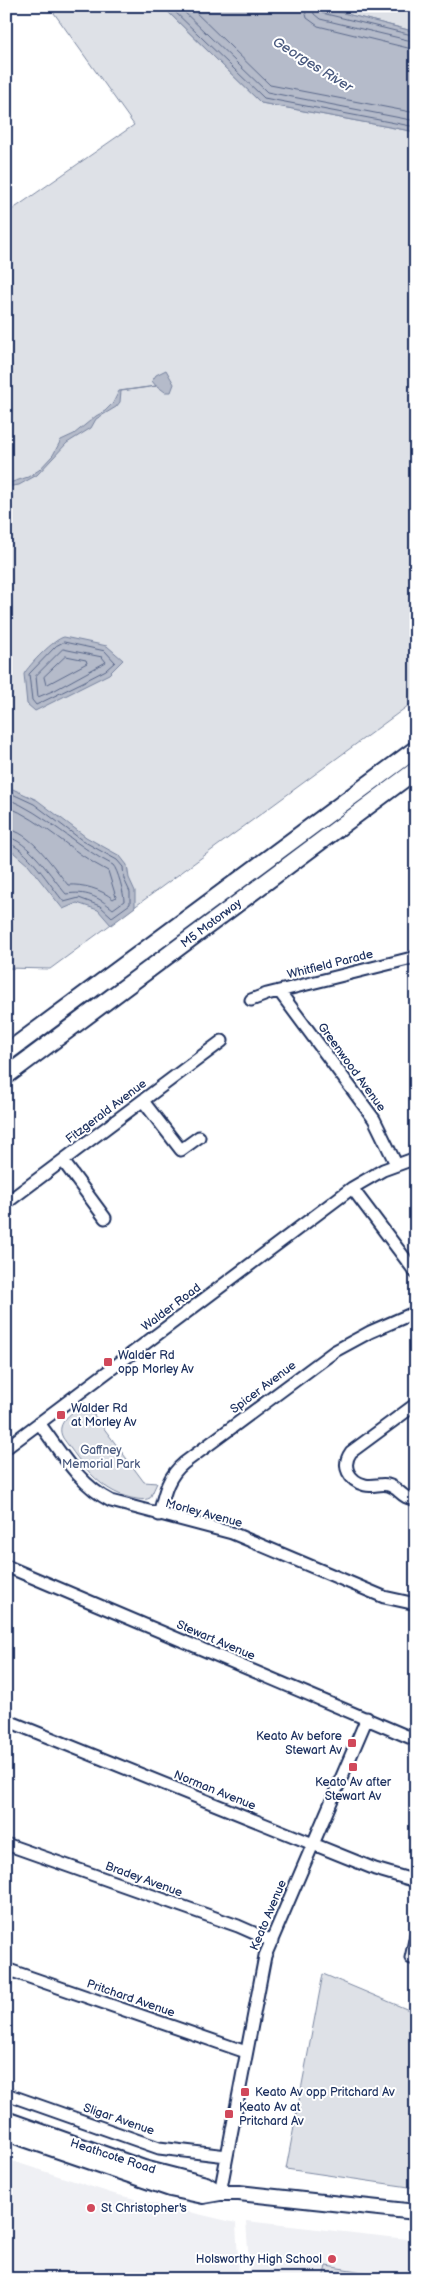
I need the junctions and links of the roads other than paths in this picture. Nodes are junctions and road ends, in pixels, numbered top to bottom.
1 (416, 749) edge
2 (416, 770) edge
3 (416, 957) edge
4 (279, 991) junction
5 (251, 1000) dead end
6 (222, 1041) dead end
7 (6, 1053) edge
8 (6, 1076) edge
9 (143, 1101) junction
10 (199, 1137) dead end
11 (416, 1158) edge
12 (63, 1161) junction
13 (396, 1164) junction
14 (352, 1188) junction
15 (6, 1203) edge
16 (105, 1218) dead end
17 (416, 1273) edge
18 (416, 1312) edge
19 (416, 1404) edge
20 (39, 1423) junction
21 (6, 1448) edge
22 (416, 1499) edge
23 (159, 1515) junction
24 (6, 1566) edge
25 (416, 1604) edge
26 (366, 1718) junction
27 (6, 1720) edge
28 (416, 1740) edge
29 (6, 1844) edge
30 (313, 1844) junction
31 (416, 1881) edge
32 (416, 1935) edge
33 (272, 1940) junction
34 (411, 1958) dead end
35 (6, 1969) edge
36 (246, 2052) junction
37 (6, 2094) edge
38 (6, 2119) edge
39 (6, 2133) edge
40 (226, 2156) junction
41 (220, 2193) junction
42 (416, 2212) edge

1 - 7 highway, M5 Motorway
2 - 8 highway, M5 Motorway
3 - 4 street, Whitfield Parade
4 - 5 street, Whitfield Parade
4 - 13 street, Greenwood Avenue
6 - 9 street, Fitzgerald Avenue
9 - 10 street
9 - 12 street, Fitzgerald Avenue
11 - 13 street, Walder Road
12 - 15 street, Fitzgerald Avenue
12 - 16 street
13 - 14 street, Walder Road
14 - 17 street
14 - 20 street, Walder Road
18 - 23 street, Spicer Avenue
19 - 22 street
20 - 21 street, Walder Road
20 - 23 street, Morley Avenue
23 - 25 street, Morley Avenue
24 - 26 street, Stewart Avenue
26 - 28 street, Stewart Avenue
26 - 30 street, Keato Avenue
27 - 30 street, Norman Avenue
29 - 33 street, Bradey Avenue
30 - 31 street, Norman Avenue
30 - 33 street, Keato Avenue
32 - 34 street
33 - 36 street, Keato Avenue
35 - 36 street, Pritchard Avenue
36 - 40 street, Keato Avenue
37 - 40 street, Sligar Avenue
38 - 41 main road, Heathcote Road
39 - 41 main road, Heathcote Road
40 - 41 street, Keato Avenue
41 - 42 main road, Heathcote Road

